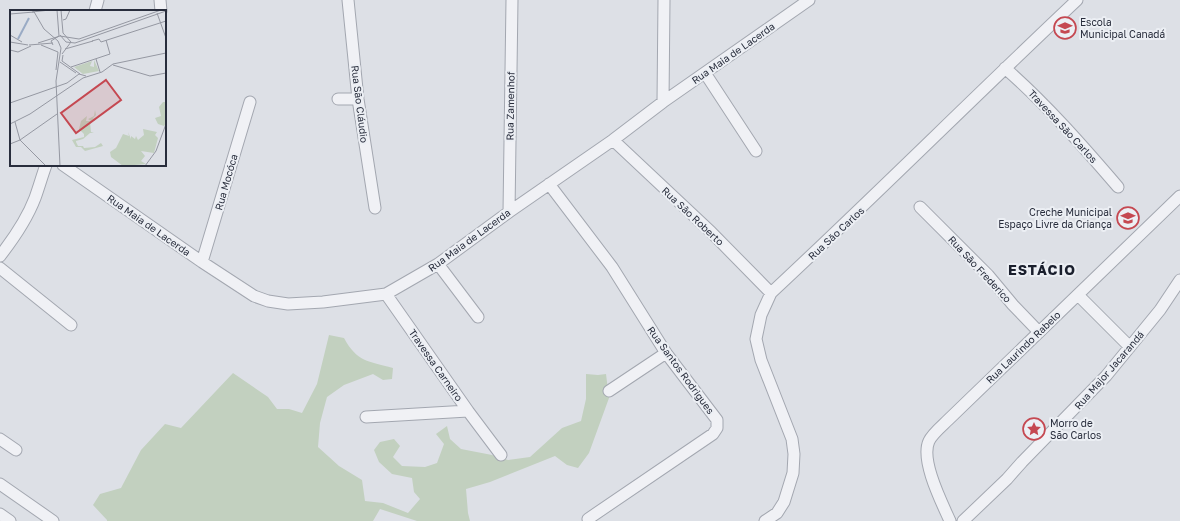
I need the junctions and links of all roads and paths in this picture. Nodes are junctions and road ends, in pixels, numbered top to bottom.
1 (98, 0) edge
2 (160, 0) edge
3 (348, 0) edge
4 (512, 0) edge
5 (664, 0) edge
6 (809, 0) edge
7 (1077, 0) edge
8 (95, 10) edge
9 (161, 10) edge
10 (1005, 68) junction
11 (705, 73) junction
12 (338, 99) dead end
13 (358, 99) junction
14 (250, 102) dead end
15 (664, 102) junction
16 (613, 140) junction
17 (756, 151) dead end
18 (46, 166) edge
19 (64, 166) edge
20 (549, 184) junction
21 (1118, 187) dead end
22 (1180, 196) edge
23 (920, 207) dead end
24 (375, 208) dead end
25 (509, 212) junction
26 (0, 256) edge
27 (202, 262) junction
28 (438, 264) junction
29 (0, 268) edge
30 (1180, 280) edge
31 (771, 293) junction
32 (386, 294) junction
33 (1078, 295) junction
34 (478, 317) dead end
35 (71, 325) dead end
36 (1040, 332) junction
37 (1130, 347) junction
38 (666, 353) junction
39 (609, 391) dead end
40 (468, 411) junction
41 (366, 417) dead end
42 (0, 439) edge
43 (16, 450) dead end
44 (501, 455) dead end
45 (0, 484) edge
46 (0, 514) edge
47 (588, 519) dead end
48 (10, 521) edge
49 (54, 521) edge
50 (766, 521) edge
51 (950, 521) edge
52 (963, 521) edge

1 - 8 street
2 - 9 street
3 - 13 street, Rua São Cláudio
4 - 25 street, Rua Zamenhof
5 - 15 street
6 - 11 street, Rua Maia de Lacerda
7 - 10 street, Rua São Carlos
10 - 21 street, Travessa São Carlos
10 - 31 street, Rua São Carlos
11 - 15 street, Rua Maia de Lacerda
11 - 17 street
12 - 13 street
13 - 24 street, Rua São Cláudio
14 - 27 street, Rua Mocóca
15 - 16 street, Rua Maia de Lacerda
16 - 20 street, Rua Maia de Lacerda
16 - 31 street, Rua São Roberto
18 - 26 street
19 - 27 street, Rua Maia de Lacerda
20 - 25 street, Rua Maia de Lacerda
20 - 38 street, Rua Santos Rodrigues
22 - 33 street, Rua Laurindo Rabelo
23 - 36 street, Rua São Frederico
25 - 28 street, Rua Maia de Lacerda
27 - 32 street, Rua Maia de Lacerda
28 - 32 street, Rua Maia de Lacerda
28 - 34 street
29 - 35 street
30 - 37 street, Rua Major Jacarandá
31 - 50 street, Rua São Carlos
32 - 40 street, Travessa Carneiro
33 - 36 street, Rua Laurindo Rabelo
33 - 37 street
36 - 51 street, Rua Laurindo Rabelo
37 - 52 street, Rua Major Jacarandá
38 - 39 street
38 - 47 street, Rua Santos Rodrigues
40 - 41 street, Travessa Carneiro
40 - 44 street
42 - 43 street
45 - 49 street
46 - 48 street

